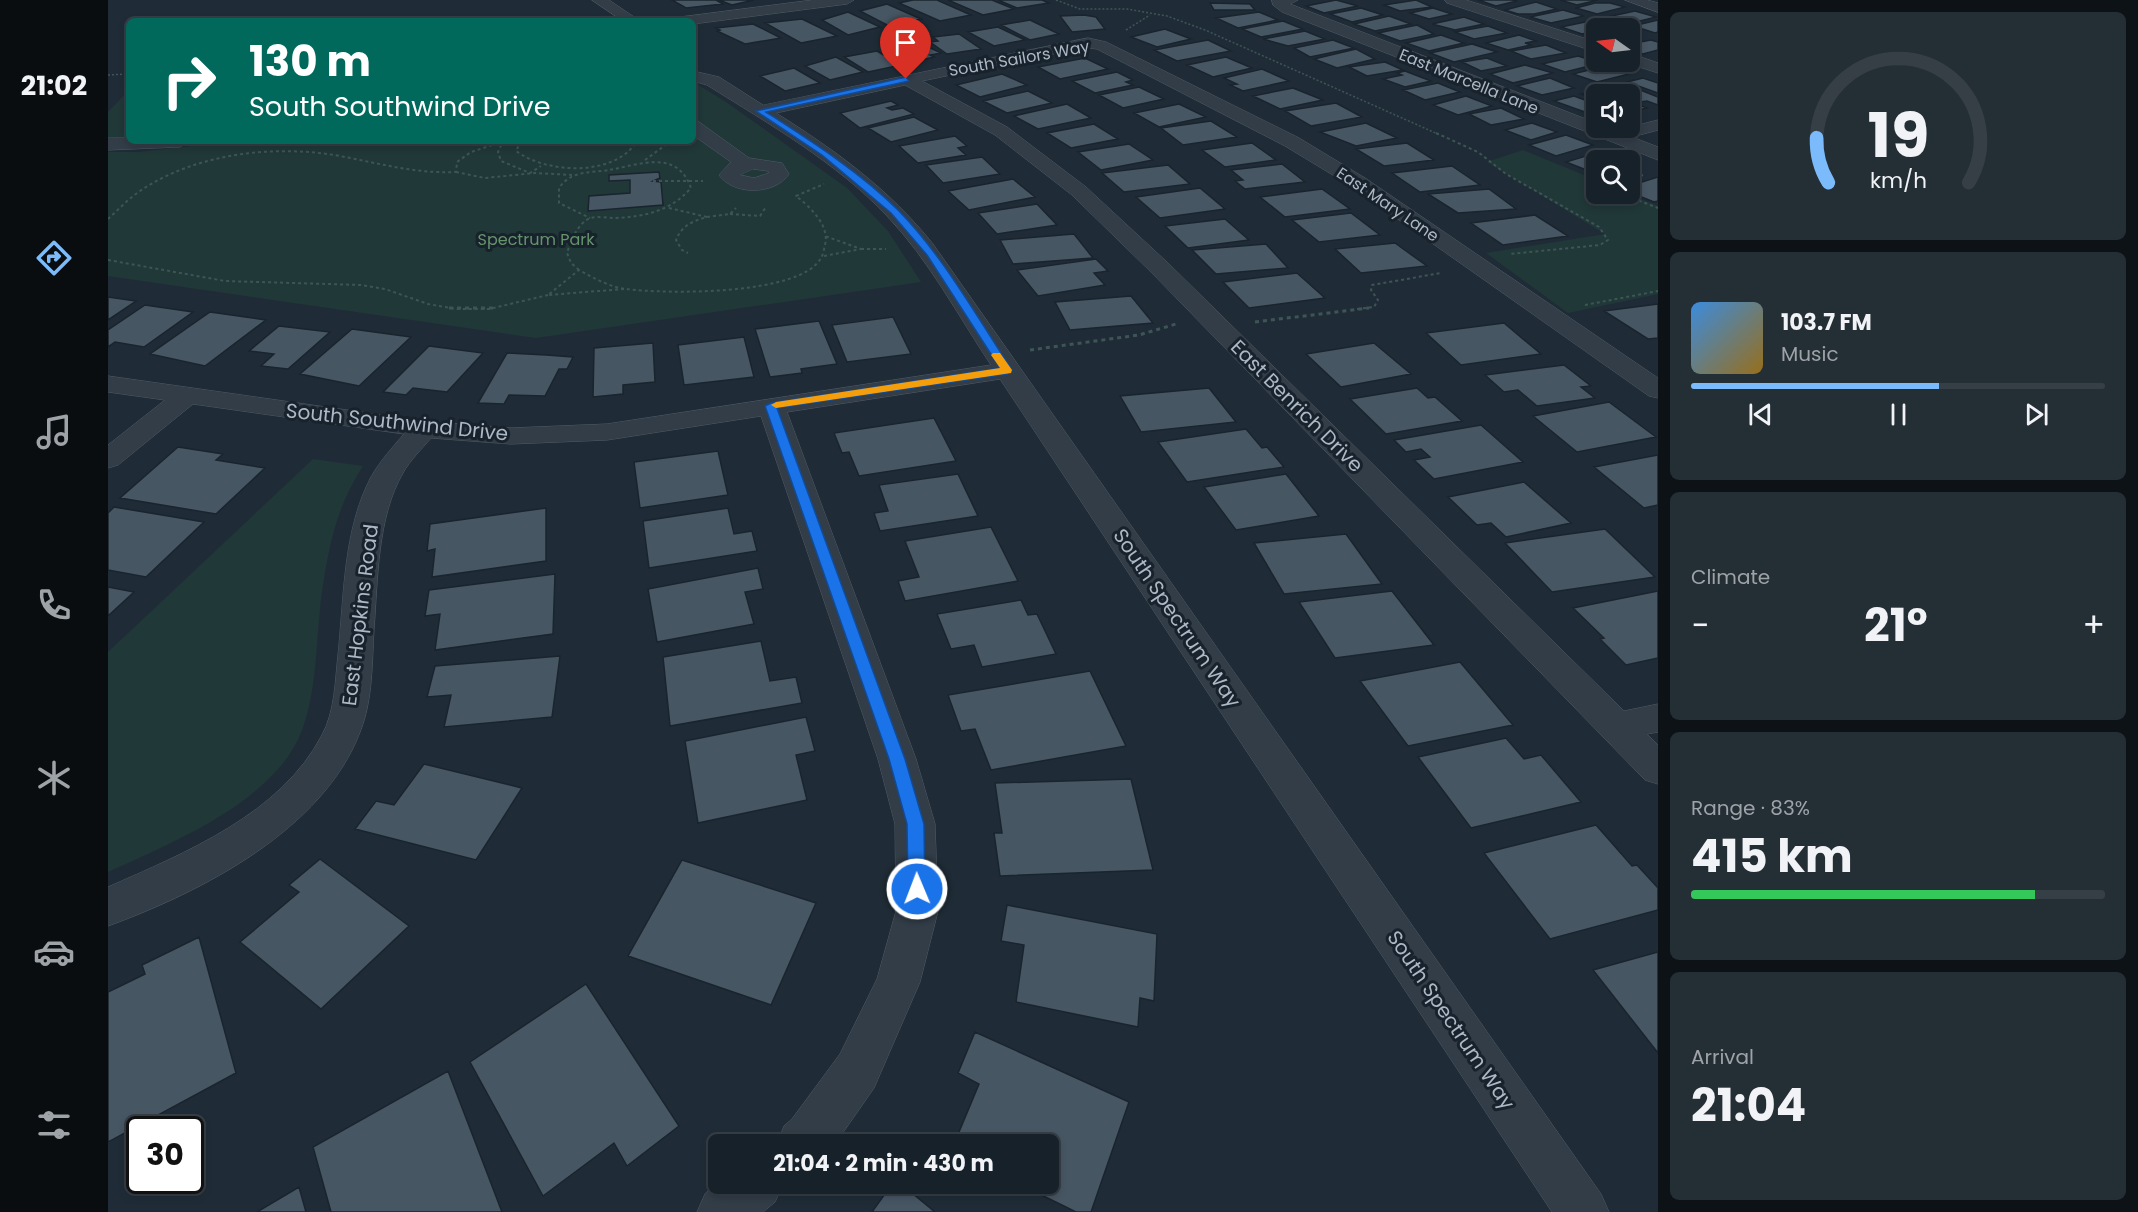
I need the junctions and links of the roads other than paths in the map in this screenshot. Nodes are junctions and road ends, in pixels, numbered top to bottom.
1 (599, 0) edge
2 (847, 0) edge
3 (1452, 0) edge
4 (1632, 0) edge
5 (1286, 3) edge
6 (584, 5) dead end
7 (1658, 8) edge
8 (604, 18) edge
9 (628, 18) edge
10 (696, 19) edge
11 (1586, 44) edge
12 (1101, 45) joint
13 (1640, 62) edge
14 (1658, 68) edge
15 (700, 72) edge
16 (906, 79) junction
17 (760, 111) junction
18 (1658, 125) edge
19 (1586, 126) edge
20 (696, 128) edge
21 (1640, 130) edge
22 (1615, 138) edge
23 (126, 143) edge
24 (108, 144) edge
25 (1658, 154) edge
26 (813, 165) junction
27 (1017, 360) junction
28 (108, 384) edge
29 (1658, 390) edge
30 (187, 396) junction
31 (771, 406) junction
32 (424, 429) junction
33 (108, 459) edge
34 (1658, 718) edge
35 (1617, 727) junction
36 (1658, 769) edge
37 (108, 907) edge
38 (812, 1134) edge
39 (745, 1194) edge
40 (723, 1212) edge
41 (1582, 1212) edge

1 - 9 street
2 - 10 street
3 - 11 street
4 - 7 street
5 - 19 street, East Marcella Lane
6 - 8 street
12 - 16 street, South Sailors Way
12 - 29 street, East Mary Lane
13 - 14 street
15 - 17 street, South Spectrum Way
16 - 17 street, South Sailors Way
16 - 35 street, East Benrich Drive
17 - 26 street, South Spectrum Way
18 - 21 street
20 - 26 street
22 - 25 street, East Marcella Lane
23 - 24 street
26 - 27 street, South Spectrum Way
27 - 31 street, South Southwind Drive
27 - 41 street, South Spectrum Way
28 - 30 street, South Southwind Drive
30 - 32 street, South Southwind Drive
30 - 33 street
31 - 32 street, South Southwind Drive
31 - 38 street
32 - 37 street, East Hopkins Road
34 - 35 street
35 - 36 street, East Benrich Drive
39 - 40 street

